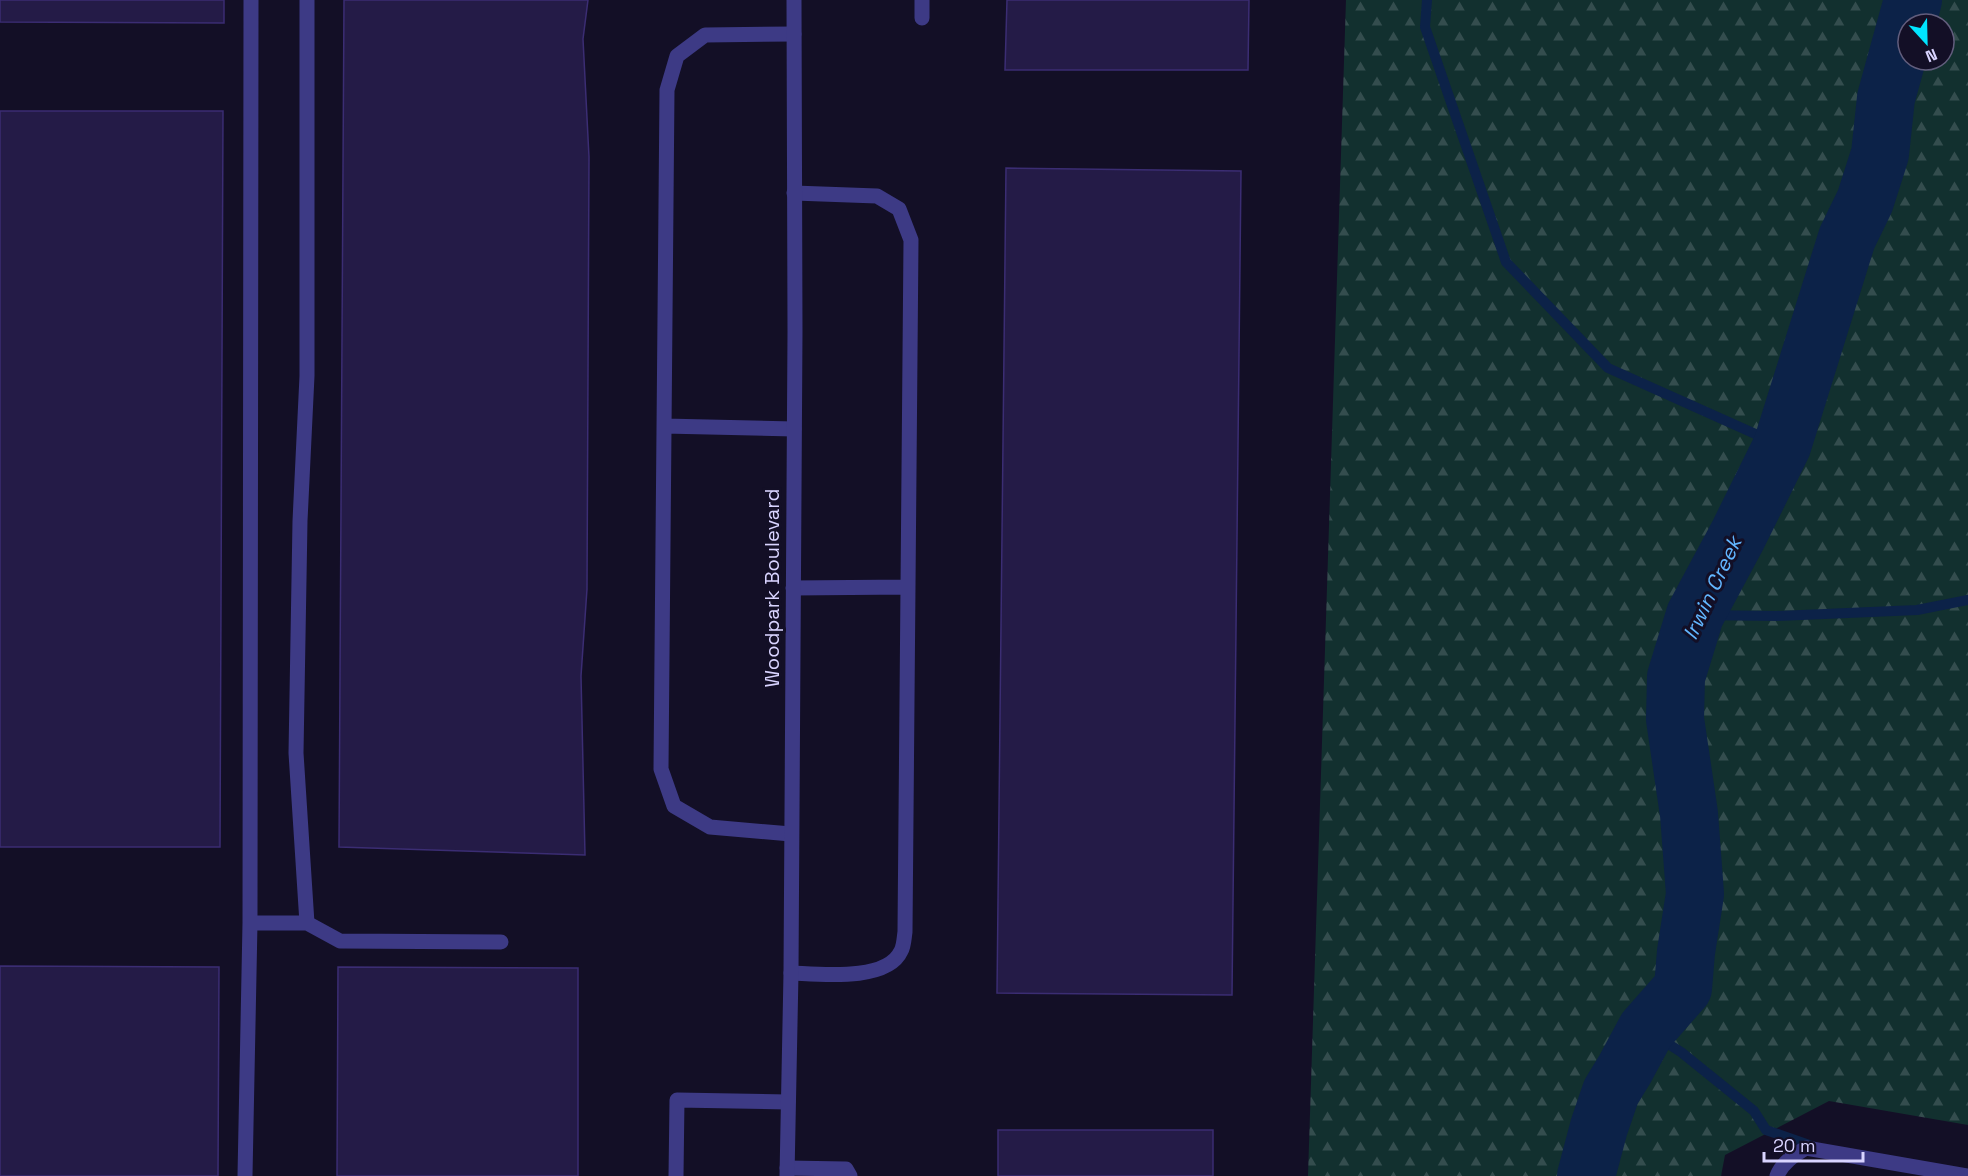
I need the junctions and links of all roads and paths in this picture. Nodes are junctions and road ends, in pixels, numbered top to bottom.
1 (251, 0) edge
2 (307, 0) edge
3 (794, 0) edge
4 (922, 0) edge
5 (922, 18) dead end
6 (794, 34) junction
7 (794, 193) junction
8 (664, 426) junction
9 (794, 429) junction
10 (908, 586) junction
11 (793, 588) junction
12 (792, 834) junction
13 (250, 923) junction
14 (306, 923) junction
15 (501, 942) dead end
16 (790, 973) junction
17 (788, 1102) junction
18 (787, 1172) edge
19 (244, 1176) edge
20 (676, 1176) edge
21 (850, 1176) edge
22 (1777, 1176) edge
23 (1968, 1176) edge

1 - 13 street
2 - 14 street
3 - 6 street, Woodpark Boulevard
4 - 5 street
6 - 7 street, Woodpark Boulevard
6 - 8 street
7 - 9 street, Woodpark Boulevard
7 - 10 street
8 - 9 street
8 - 12 street
9 - 11 street, Woodpark Boulevard
10 - 11 street
10 - 16 street
11 - 12 street, Woodpark Boulevard
12 - 16 street, Woodpark Boulevard
13 - 14 street
13 - 19 street
14 - 15 street
16 - 17 street, Woodpark Boulevard
17 - 18 street, Woodpark Boulevard
17 - 20 street
18 - 21 street
22 - 23 street

